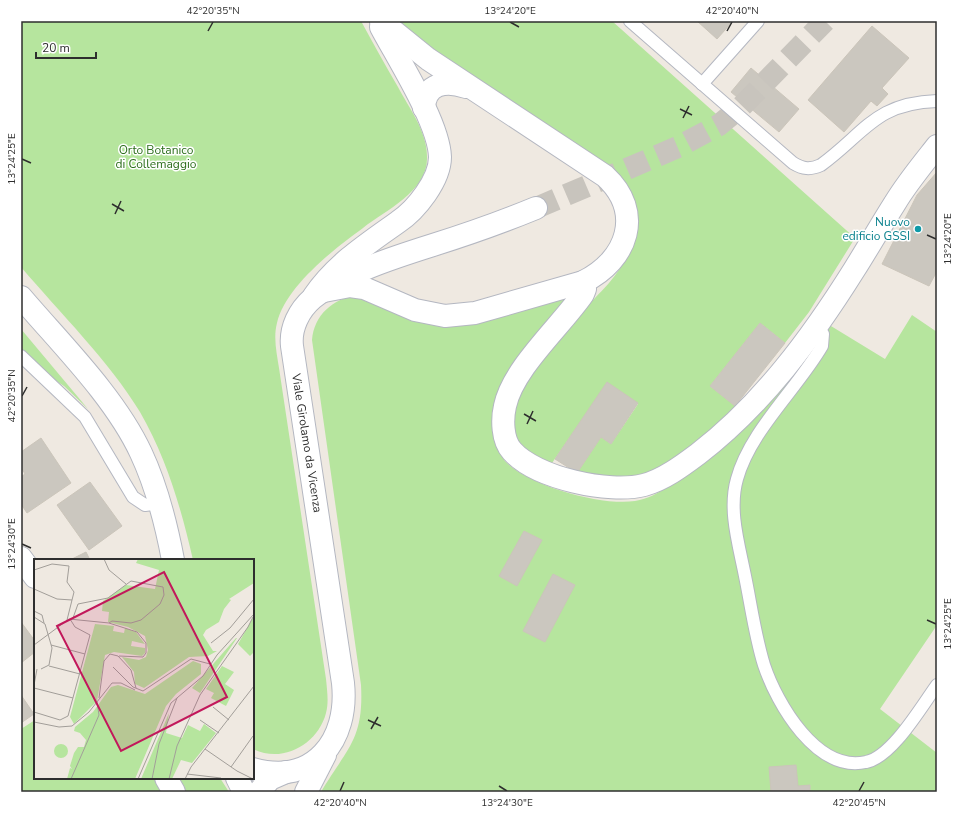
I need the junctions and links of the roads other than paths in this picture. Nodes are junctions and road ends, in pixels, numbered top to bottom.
1 (378, 21) edge
2 (381, 21) edge
3 (630, 21) edge
4 (758, 21) edge
5 (702, 84) junction
6 (475, 91) junction
7 (937, 101) edge
8 (424, 108) junction
9 (937, 146) edge
10 (536, 208) tunnel mouth
11 (583, 282) junction
12 (319, 294) junction
13 (21, 297) edge
14 (817, 325) junction
15 (21, 356) edge
16 (160, 502) junction
17 (21, 558) edge
18 (173, 559) edge
19 (34, 576) edge
20 (937, 685) edge
21 (334, 740) junction
22 (254, 769) edge
23 (286, 772) junction
24 (167, 779) edge
25 (239, 779) edge
26 (256, 788) edge
27 (174, 792) edge
28 (306, 792) edge

1 - 8 street
2 - 6 street
3 - 5 lane
4 - 5 lane
5 - 7 lane
6 - 8 street
6 - 11 street
8 - 12 street
9 - 14 street
10 - 12 street, Viale Girolamo da Vicenza
11 - 12 street
11 - 14 street
12 - 21 street, Viale Girolamo da Vicenza
13 - 16 street
14 - 20 lane
15 - 16 lane
16 - 18 street
17 - 19 street
21 - 23 street, Viale Girolamo da Vicenza
21 - 28 street
22 - 23 street, Viale Girolamo da Vicenza
23 - 26 street
24 - 27 street
25 - 26 street

